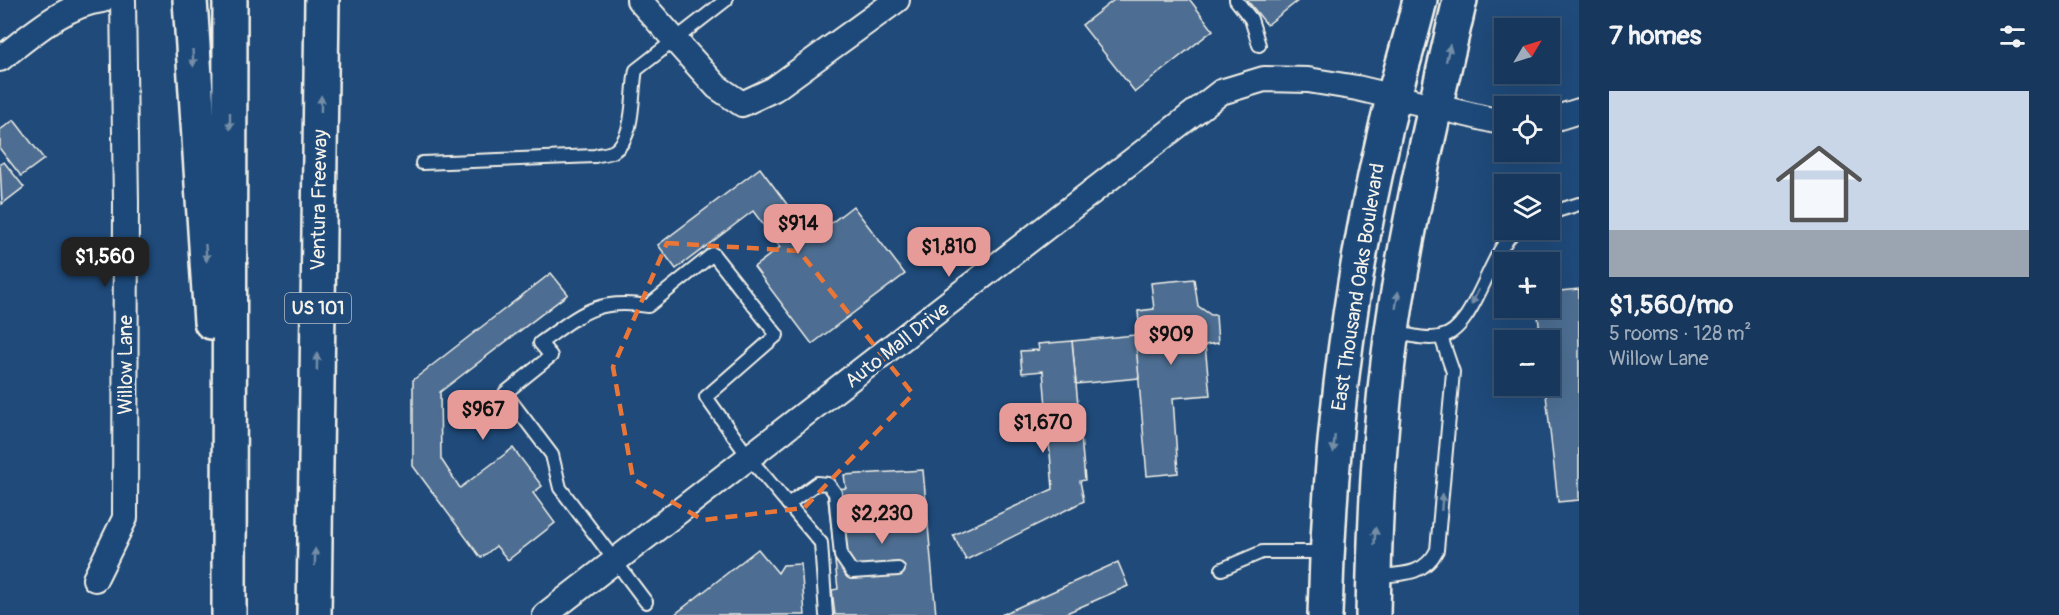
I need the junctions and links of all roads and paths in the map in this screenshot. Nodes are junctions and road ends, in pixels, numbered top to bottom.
1 (102, 0) edge
2 (123, 0) edge
3 (190, 0) edge
4 (230, 0) edge
5 (322, 0) edge
6 (639, 0) edge
7 (726, 0) edge
8 (897, 0) edge
9 (1236, 0) edge
10 (1420, 0) edge
11 (1460, 0) edge
12 (675, 38) junction
13 (1259, 45) dead end
14 (0, 59) edge
15 (1394, 97) junction
16 (1435, 107) junction
17 (1579, 111) edge
18 (1560, 117) edge
19 (1494, 121) edge
20 (422, 163) dead end
21 (1579, 204) edge
22 (1560, 210) edge
23 (1508, 240) edge
24 (1392, 332) junction
25 (1441, 337) junction
26 (750, 459) junction
27 (788, 504) junction
28 (1327, 552) junction
29 (615, 562) junction
30 (898, 568) dead end
31 (1222, 568) dead end
32 (1374, 576) junction
33 (95, 579) dead end
34 (646, 602) dead end
35 (230, 608) edge
36 (314, 615) edge
37 (545, 615) edge
38 (826, 615) edge
39 (1325, 615) edge
40 (1372, 615) edge

1 - 14 street
2 - 33 street, Willow Lane
3 -> 35 main road
4 -> 35 main road
36 -> 5 main road, Ventura Freeway / US 101
6 - 12 street
7 - 12 lane
8 - 12 street
9 - 13 lane
10 - 15 main road, East Thousand Oaks Boulevard
16 -> 11 main road, East Thousand Oaks Boulevard
12 - 20 lane
15 - 16 street, Auto Mall Drive
15 - 26 street, Auto Mall Drive
15 -> 28 main road, East Thousand Oaks Boulevard
16 - 19 street, Auto Mall Drive
24 -> 16 main road, East Thousand Oaks Boulevard
17 - 18 street
21 - 22 lane
23 -> 25 lane
24 - 25 lane
32 -> 24 main road, East Thousand Oaks Boulevard
32 -> 25 lane
26 - 27 lane
26 - 29 street, Auto Mall Drive
26 - 29 lane
27 - 30 lane
27 - 38 lane
28 - 31 lane
28 - 39 main road, East Thousand Oaks Boulevard
29 - 34 lane
29 - 37 street, Auto Mall Drive
32 - 40 main road, East Thousand Oaks Boulevard

